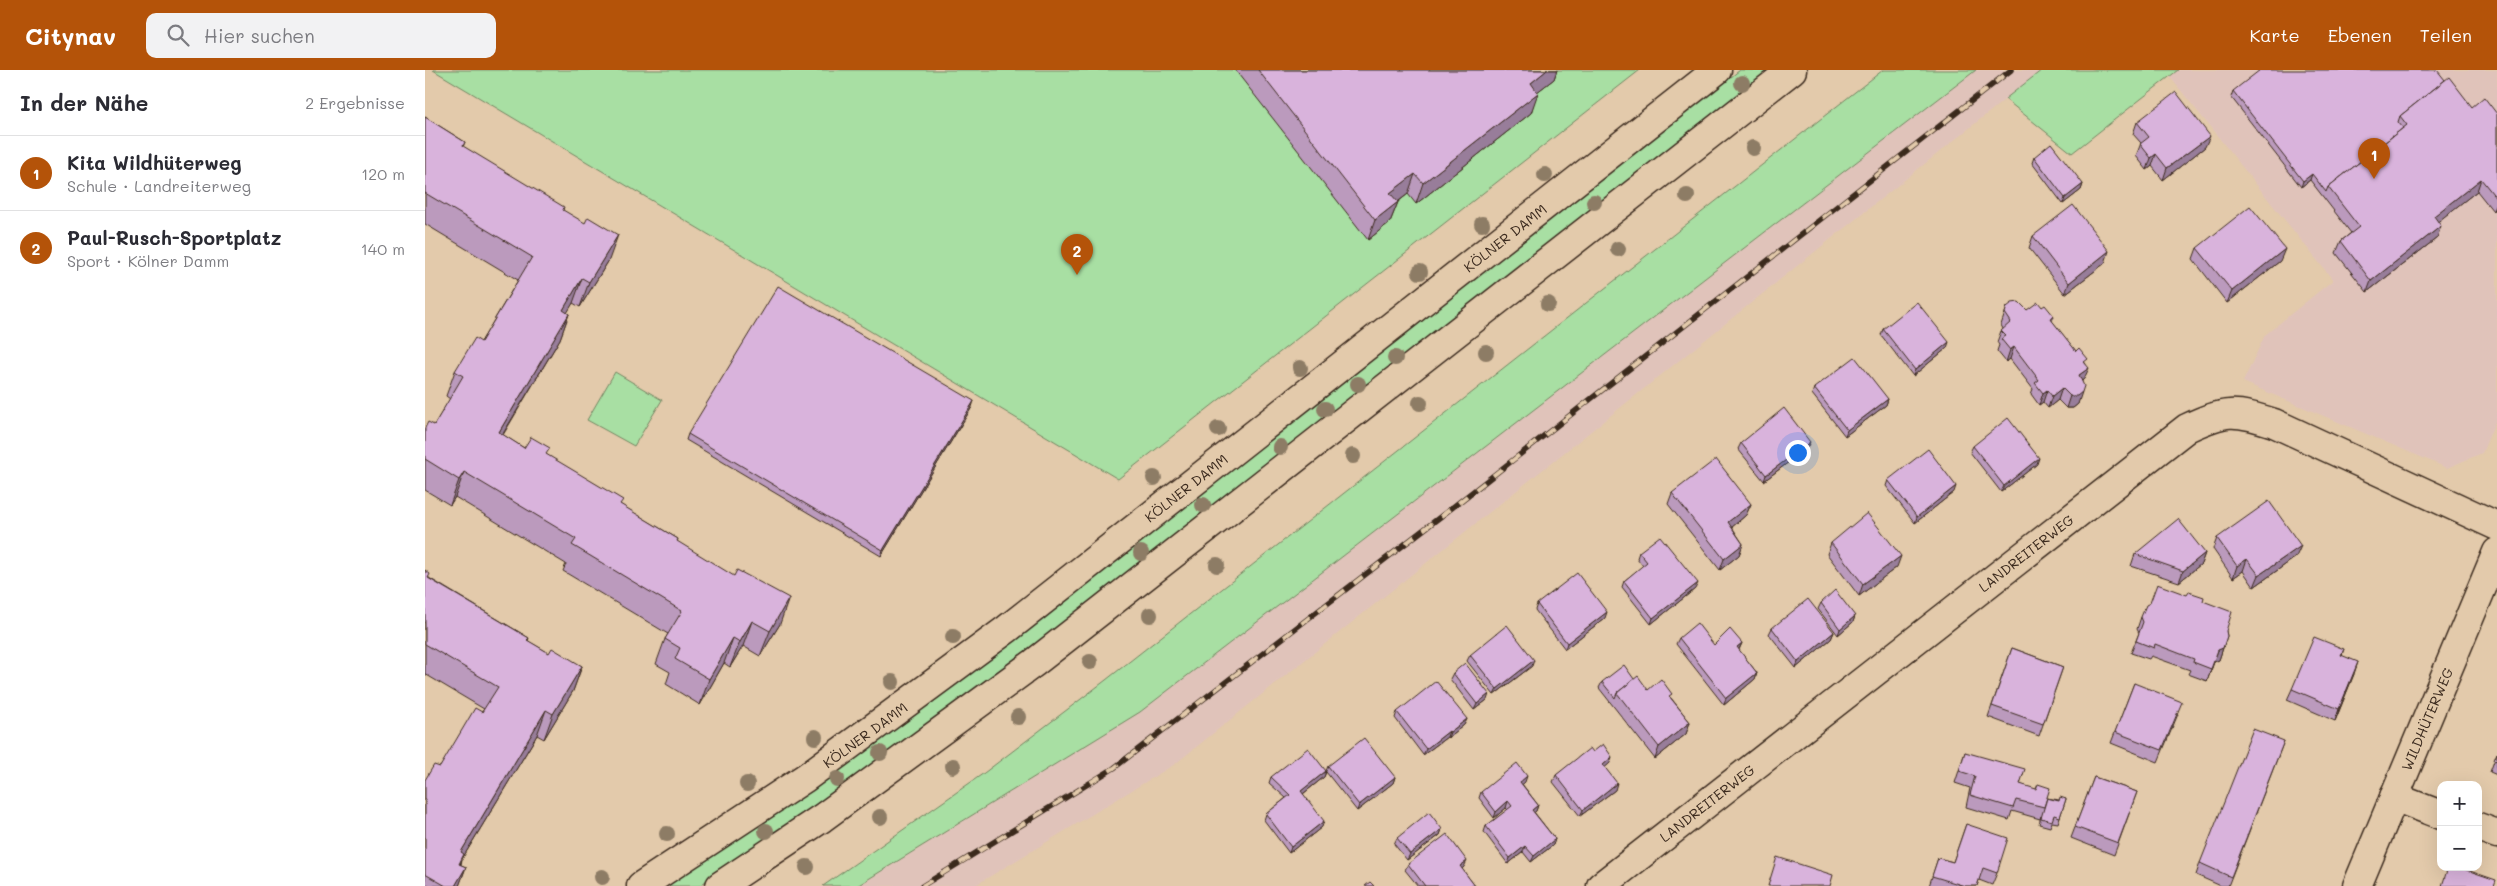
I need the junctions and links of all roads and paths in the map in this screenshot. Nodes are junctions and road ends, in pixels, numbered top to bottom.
1 (1717, 70) edge
2 (1791, 70) edge
3 (2497, 526) edge
4 (2497, 552) edge
5 (2394, 797) junction
6 (2437, 813) edge
7 (2482, 828) edge
8 (2497, 834) edge
9 (641, 886) edge
10 (720, 886) edge
11 (1601, 886) edge
12 (2357, 886) edge

1 - 9 street, KÖLNER DAMM
2 - 10 street
3 - 11 street, LANDREITERWEG
4 - 5 street, WILDHÜTERWEG
5 - 6 street
5 - 12 street, WILDHÜTERWEG
7 - 8 street

